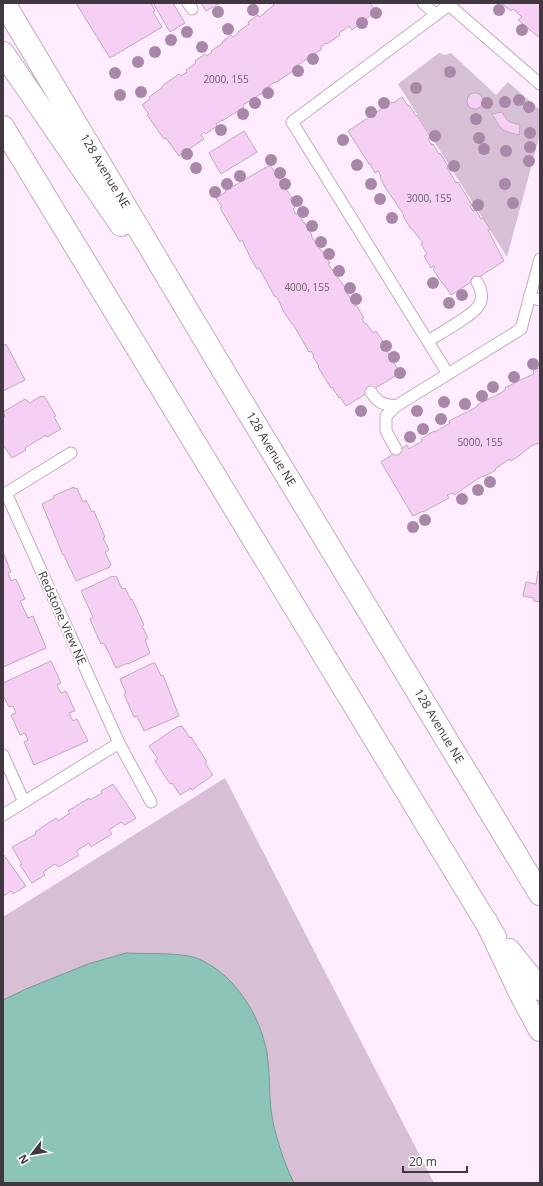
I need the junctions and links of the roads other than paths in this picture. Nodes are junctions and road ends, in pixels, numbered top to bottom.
1 (4, 3) edge
2 (22, 3) edge
3 (423, 3) edge
4 (436, 15) junction
5 (3, 53) edge
6 (540, 84) edge
7 (53, 85) junction
8 (3, 127) edge
9 (540, 258) edge
10 (477, 282) dead end
11 (535, 299) edge
12 (428, 341) junction
13 (448, 374) junction
14 (371, 392) dead end
15 (239, 397) junction
16 (396, 406) junction
17 (396, 449) dead end
18 (71, 453) dead end
19 (4, 494) edge
20 (119, 743) junction
21 (3, 755) edge
22 (24, 802) junction
23 (151, 802) dead end
24 (3, 815) edge
25 (540, 894) edge
26 (486, 921) junction
27 (540, 990) edge
28 (540, 1014) edge
29 (540, 1030) edge

1 - 7 main road, 128 Avenue NE
2 - 7 main road
3 - 4 lane
4 - 6 lane
4 - 12 lane
5 - 15 main road
7 - 15 main road, 128 Avenue NE
8 - 26 main road
9 - 11 lane
10 - 12 lane
11 - 13 lane
12 - 13 lane
13 - 16 lane
14 - 16 lane
15 - 25 main road, 128 Avenue NE
16 - 17 lane
18 - 19 lane, Redstone View NE
19 - 20 lane, Redstone View NE
20 - 22 lane
20 - 23 lane, Redstone View NE
21 - 22 lane
22 - 24 lane
26 - 27 main road
26 - 28 main road
26 - 29 main road

